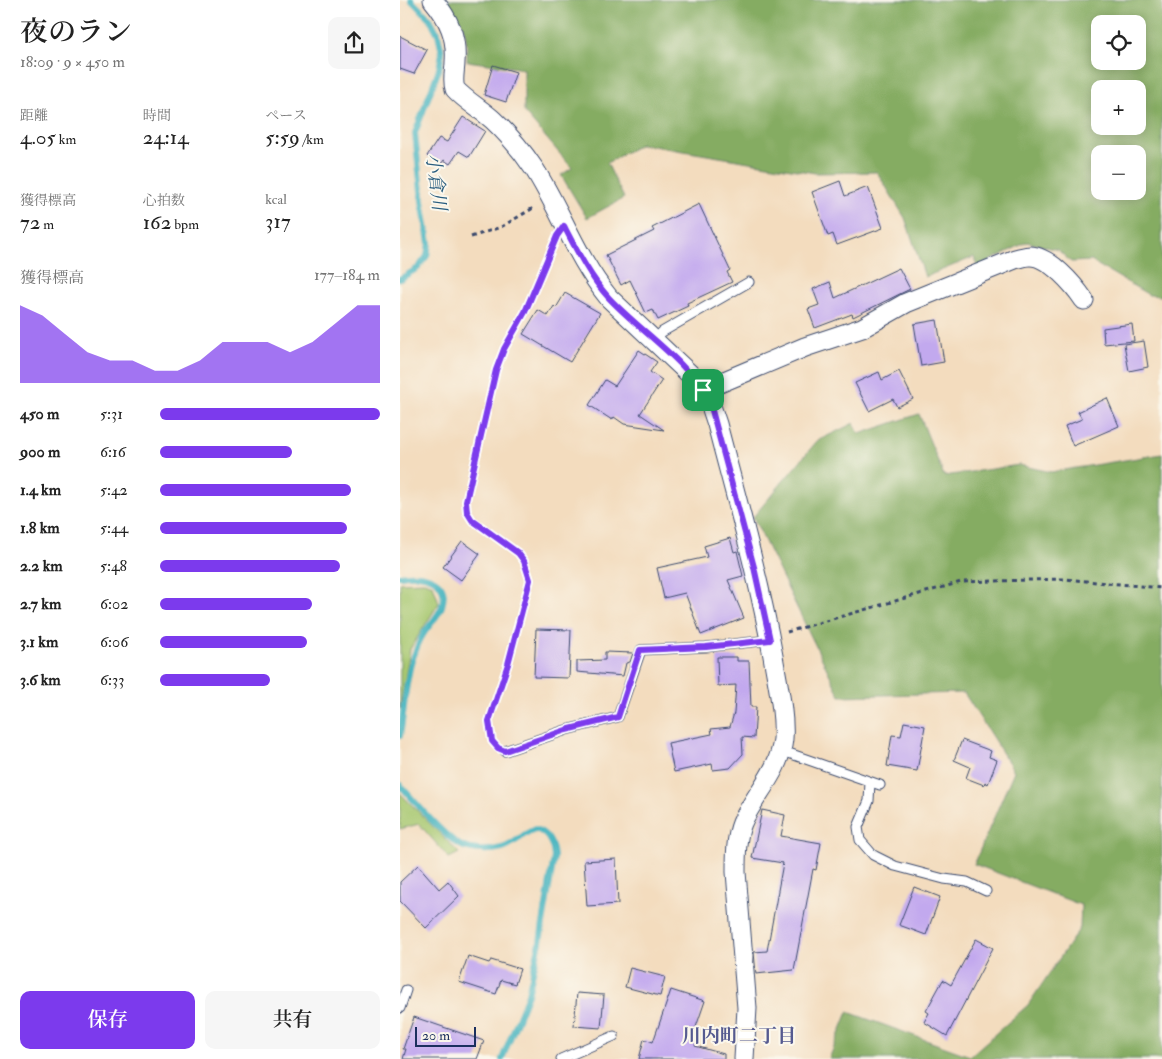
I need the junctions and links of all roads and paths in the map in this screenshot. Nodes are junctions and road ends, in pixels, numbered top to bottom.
1 (433, 0) edge
2 (550, 198) junction
3 (564, 226) junction
4 (471, 237) dead end
5 (749, 282) dead end
6 (1084, 300) dead end
7 (654, 340) junction
8 (703, 390) junction
9 (1162, 588) edge
10 (776, 636) junction
11 (780, 750) junction
12 (505, 751) joint
13 (870, 782) junction
14 (880, 785) dead end
15 (986, 891) dead end
16 (406, 990) dead end
17 (400, 1008) edge
18 (614, 1036) dead end
19 (561, 1059) edge
20 (744, 1059) edge

1 - 2 street
2 - 3 street
2 - 4 path
3 - 7 street
3 - 12 path
5 - 7 lane
6 - 8 street
7 - 8 street
8 - 10 street
9 - 10 path
10 - 11 street
10 - 12 lane
11 - 13 lane
11 - 20 street
13 - 14 lane
13 - 15 lane
16 - 17 lane
18 - 19 lane

